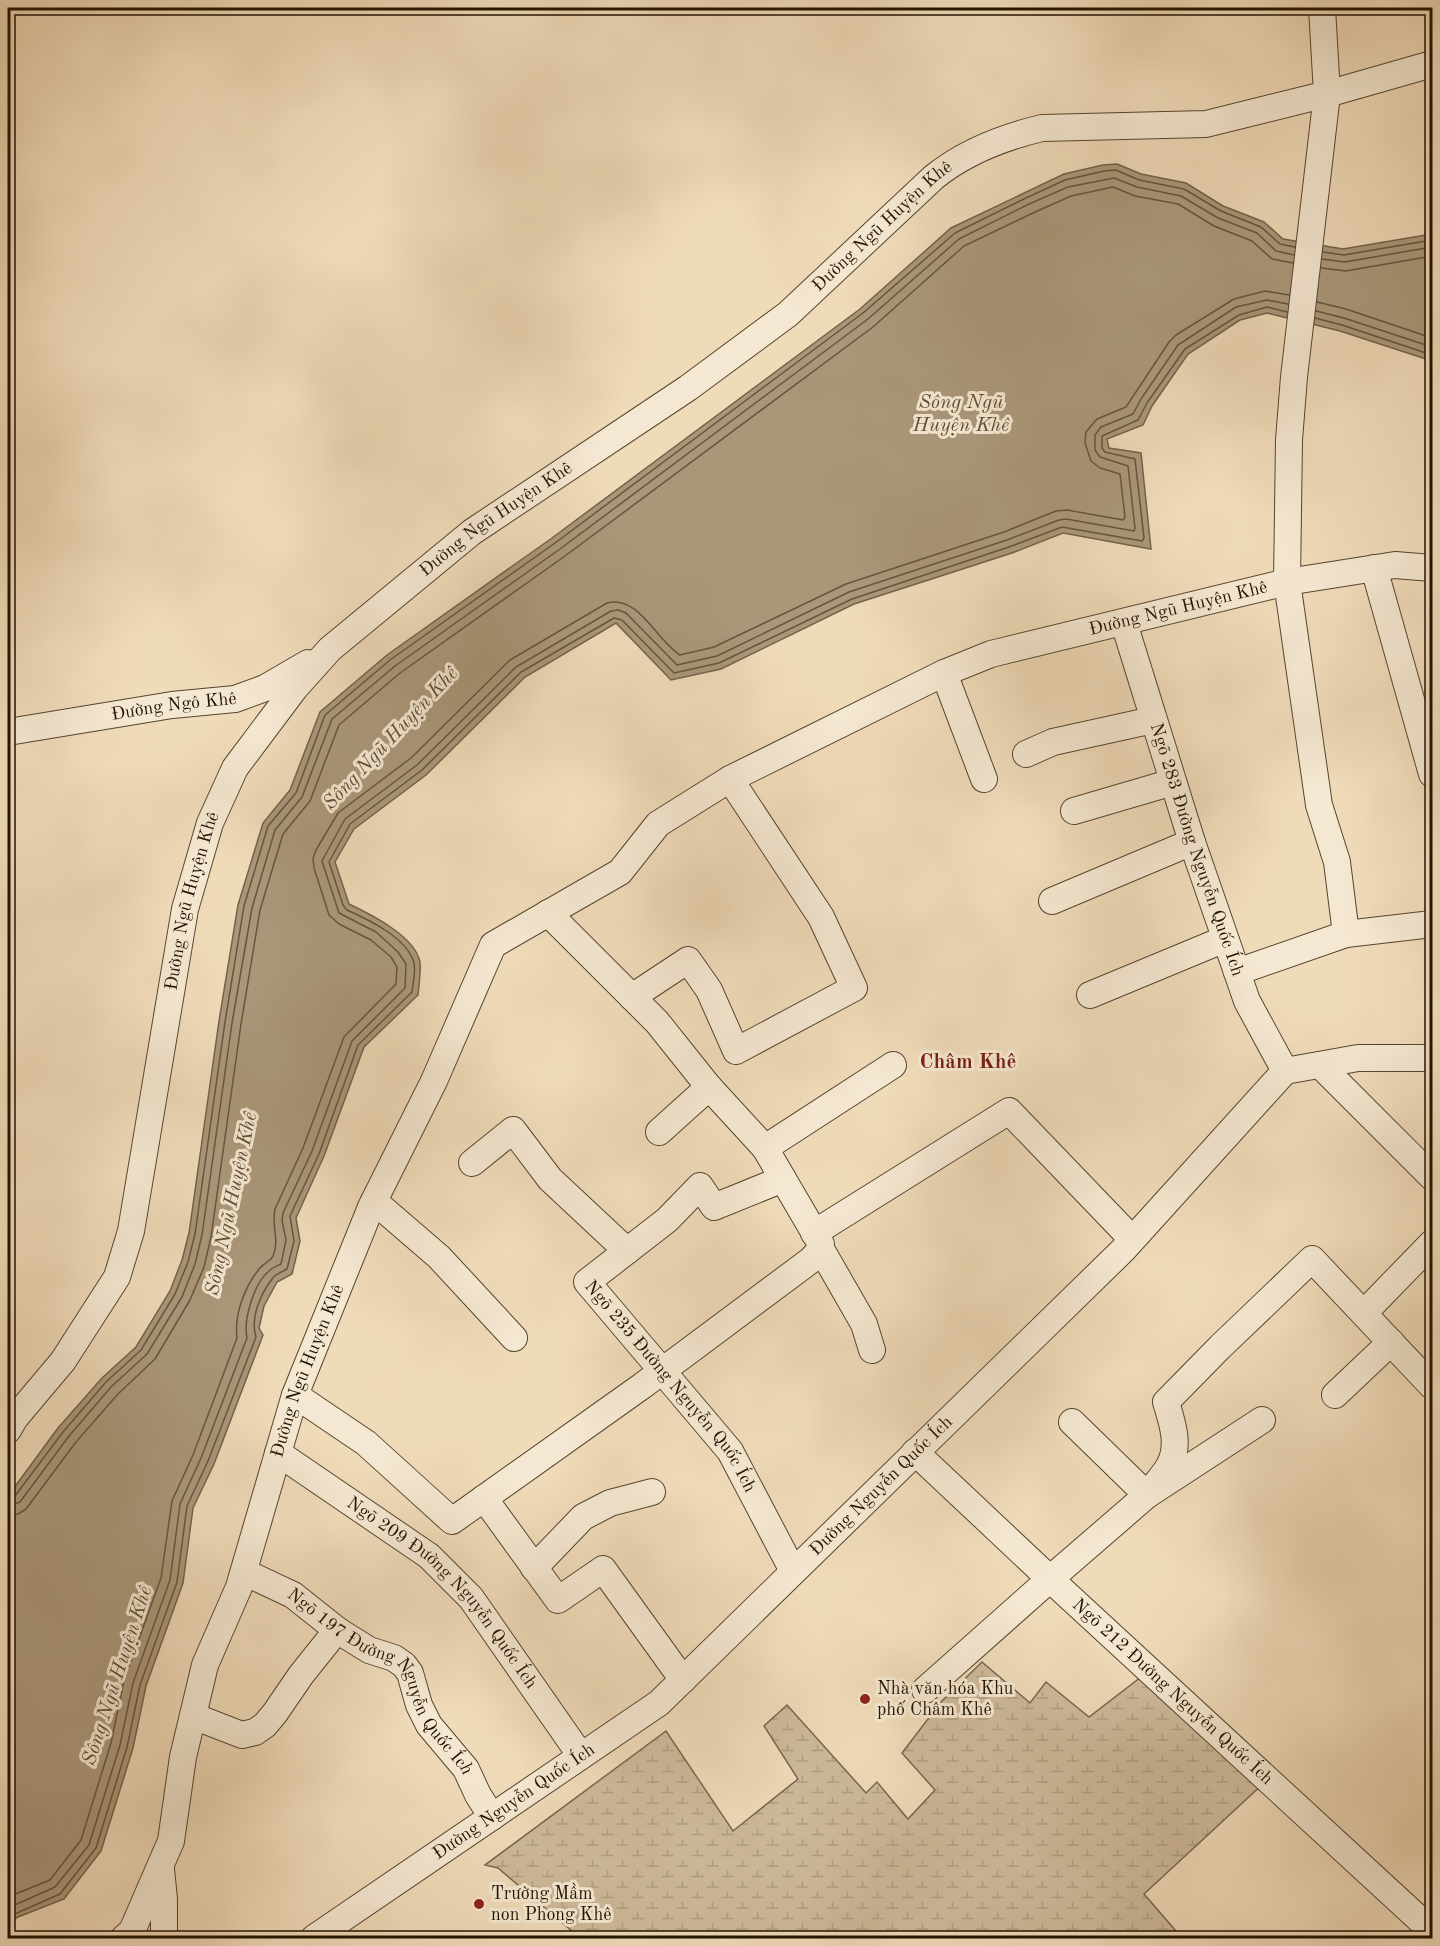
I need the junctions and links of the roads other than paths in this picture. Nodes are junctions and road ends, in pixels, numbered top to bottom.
1 (1322, 8) edge
2 (1432, 64) edge
3 (1327, 94) junction
4 (1374, 568) junction
5 (1432, 568) edge
6 (1287, 582) junction
7 (1124, 623) junction
8 (330, 649) junction
9 (944, 673) junction
10 (1153, 720) junction
11 (8, 732) edge
12 (1026, 754) dead end
13 (1432, 774) edge
14 (730, 779) junction
15 (984, 779) dead end
16 (1173, 782) junction
17 (1074, 811) dead end
18 (1192, 842) junction
19 (1052, 901) dead end
20 (548, 913) junction
21 (1432, 924) edge
22 (1346, 934) junction
23 (1225, 939) junction
24 (1237, 972) junction
25 (1090, 994) dead end
26 (632, 997) junction
27 (1432, 1058) edge
28 (892, 1065) dead end
29 (1320, 1065) junction
30 (1285, 1071) junction
31 (709, 1087) junction
32 (659, 1131) dead end
33 (765, 1148) junction
34 (472, 1163) dead end
35 (1432, 1177) edge
36 (783, 1179) junction
37 (374, 1201) junction
38 (1132, 1239) junction
39 (818, 1241) junction
40 (1432, 1243) edge
41 (627, 1251) junction
42 (1364, 1313) junction
43 (514, 1338) dead end
44 (1391, 1342) junction
45 (872, 1350) dead end
46 (662, 1371) junction
47 (1432, 1386) edge
48 (295, 1395) junction
49 (1335, 1395) dead end
50 (1262, 1420) dead end
51 (1072, 1422) dead end
52 (8, 1430) edge
53 (915, 1452) junction
54 (278, 1453) junction
55 (652, 1492) dead end
56 (1147, 1496) junction
57 (484, 1498) junction
58 (534, 1568) junction
59 (793, 1571) junction
60 (244, 1572) junction
61 (1050, 1578) junction
62 (337, 1630) junction
63 (683, 1680) junction
64 (925, 1690) dead end
65 (193, 1716) junction
66 (581, 1756) junction
67 (492, 1817) junction
68 (160, 1865) junction
69 (1432, 1931) edge
70 (124, 1938) edge
71 (164, 1938) edge
72 (314, 1938) edge

1 - 3 street
2 - 3 street, Đường Ngũ Huyện Khê
3 - 6 street
3 - 8 street, Đường Ngũ Huyện Khê
4 - 5 street, Đường Ngũ Huyện Khê
4 - 6 street, Đường Ngũ Huyện Khê
4 - 13 street
6 - 7 street, Đường Ngũ Huyện Khê
6 - 22 street
7 - 9 street, Đường Ngũ Huyện Khê
7 - 10 street, Ngõ 283 Đường Nguyễn Quốc Ích
8 - 11 street, Đường Ngô Khê
8 - 52 street, Đường Ngũ Huyện Khê
9 - 14 street, Đường Ngũ Huyện Khê
9 - 15 street
10 - 12 street
10 - 16 street, Ngõ 283 Đường Nguyễn Quốc Ích
14 - 20 street, Đường Ngũ Huyện Khê
14 - 26 street
16 - 17 street
16 - 18 street, Ngõ 283 Đường Nguyễn Quốc Ích
18 - 19 street
18 - 23 street, Ngõ 283 Đường Nguyễn Quốc Ích
20 - 26 street
20 - 37 street, Đường Ngũ Huyện Khê
21 - 22 street
22 - 24 street
23 - 24 street, Ngõ 283 Đường Nguyễn Quốc Ích
23 - 25 street
24 - 30 street, Ngõ 283 Đường Nguyễn Quốc Ích
26 - 31 street
27 - 29 street
28 - 33 street
29 - 30 street
29 - 35 street
30 - 38 street, Đường Nguyễn Quốc Ích
31 - 32 street
31 - 33 street
33 - 36 street
34 - 41 street
36 - 39 street
36 - 41 street
37 - 43 street
37 - 48 street, Đường Ngũ Huyện Khê
38 - 39 street
38 - 53 street, Đường Nguyễn Quốc Ích
39 - 45 street
39 - 46 street
40 - 42 street
41 - 46 street, Ngõ 235 Đường Nguyễn Quốc Ích
42 - 44 street
42 - 56 street
44 - 47 street
44 - 49 street
46 - 57 street
46 - 59 street, Ngõ 235 Đường Nguyễn Quốc Ích
48 - 54 street, Đường Ngũ Huyện Khê
48 - 57 street
50 - 56 street
51 - 56 street
53 - 59 street, Đường Nguyễn Quốc Ích
53 - 61 street, Ngõ 212 Đường Nguyễn Quốc Ích
54 - 60 street, Đường Ngũ Huyện Khê
54 - 66 street, Ngõ 209 Đường Nguyễn Quốc Ích
55 - 58 street
56 - 61 street
57 - 58 street
58 - 63 street
59 - 63 street, Đường Nguyễn Quốc Ích
60 - 62 street, Ngõ 197 Đường Nguyễn Quốc Ích
60 - 65 street, Đường Ngũ Huyện Khê
61 - 64 street
61 - 69 street, Ngõ 212 Đường Nguyễn Quốc Ích
62 - 65 street
62 - 67 street, Ngõ 197 Đường Nguyễn Quốc Ích
63 - 66 street, Đường Nguyễn Quốc Ích
65 - 68 street, Đường Ngũ Huyện Khê
66 - 67 street, Đường Nguyễn Quốc Ích
67 - 72 street, Đường Nguyễn Quốc Ích
68 - 70 street, Đường Ngũ Huyện Khê
68 - 71 street

